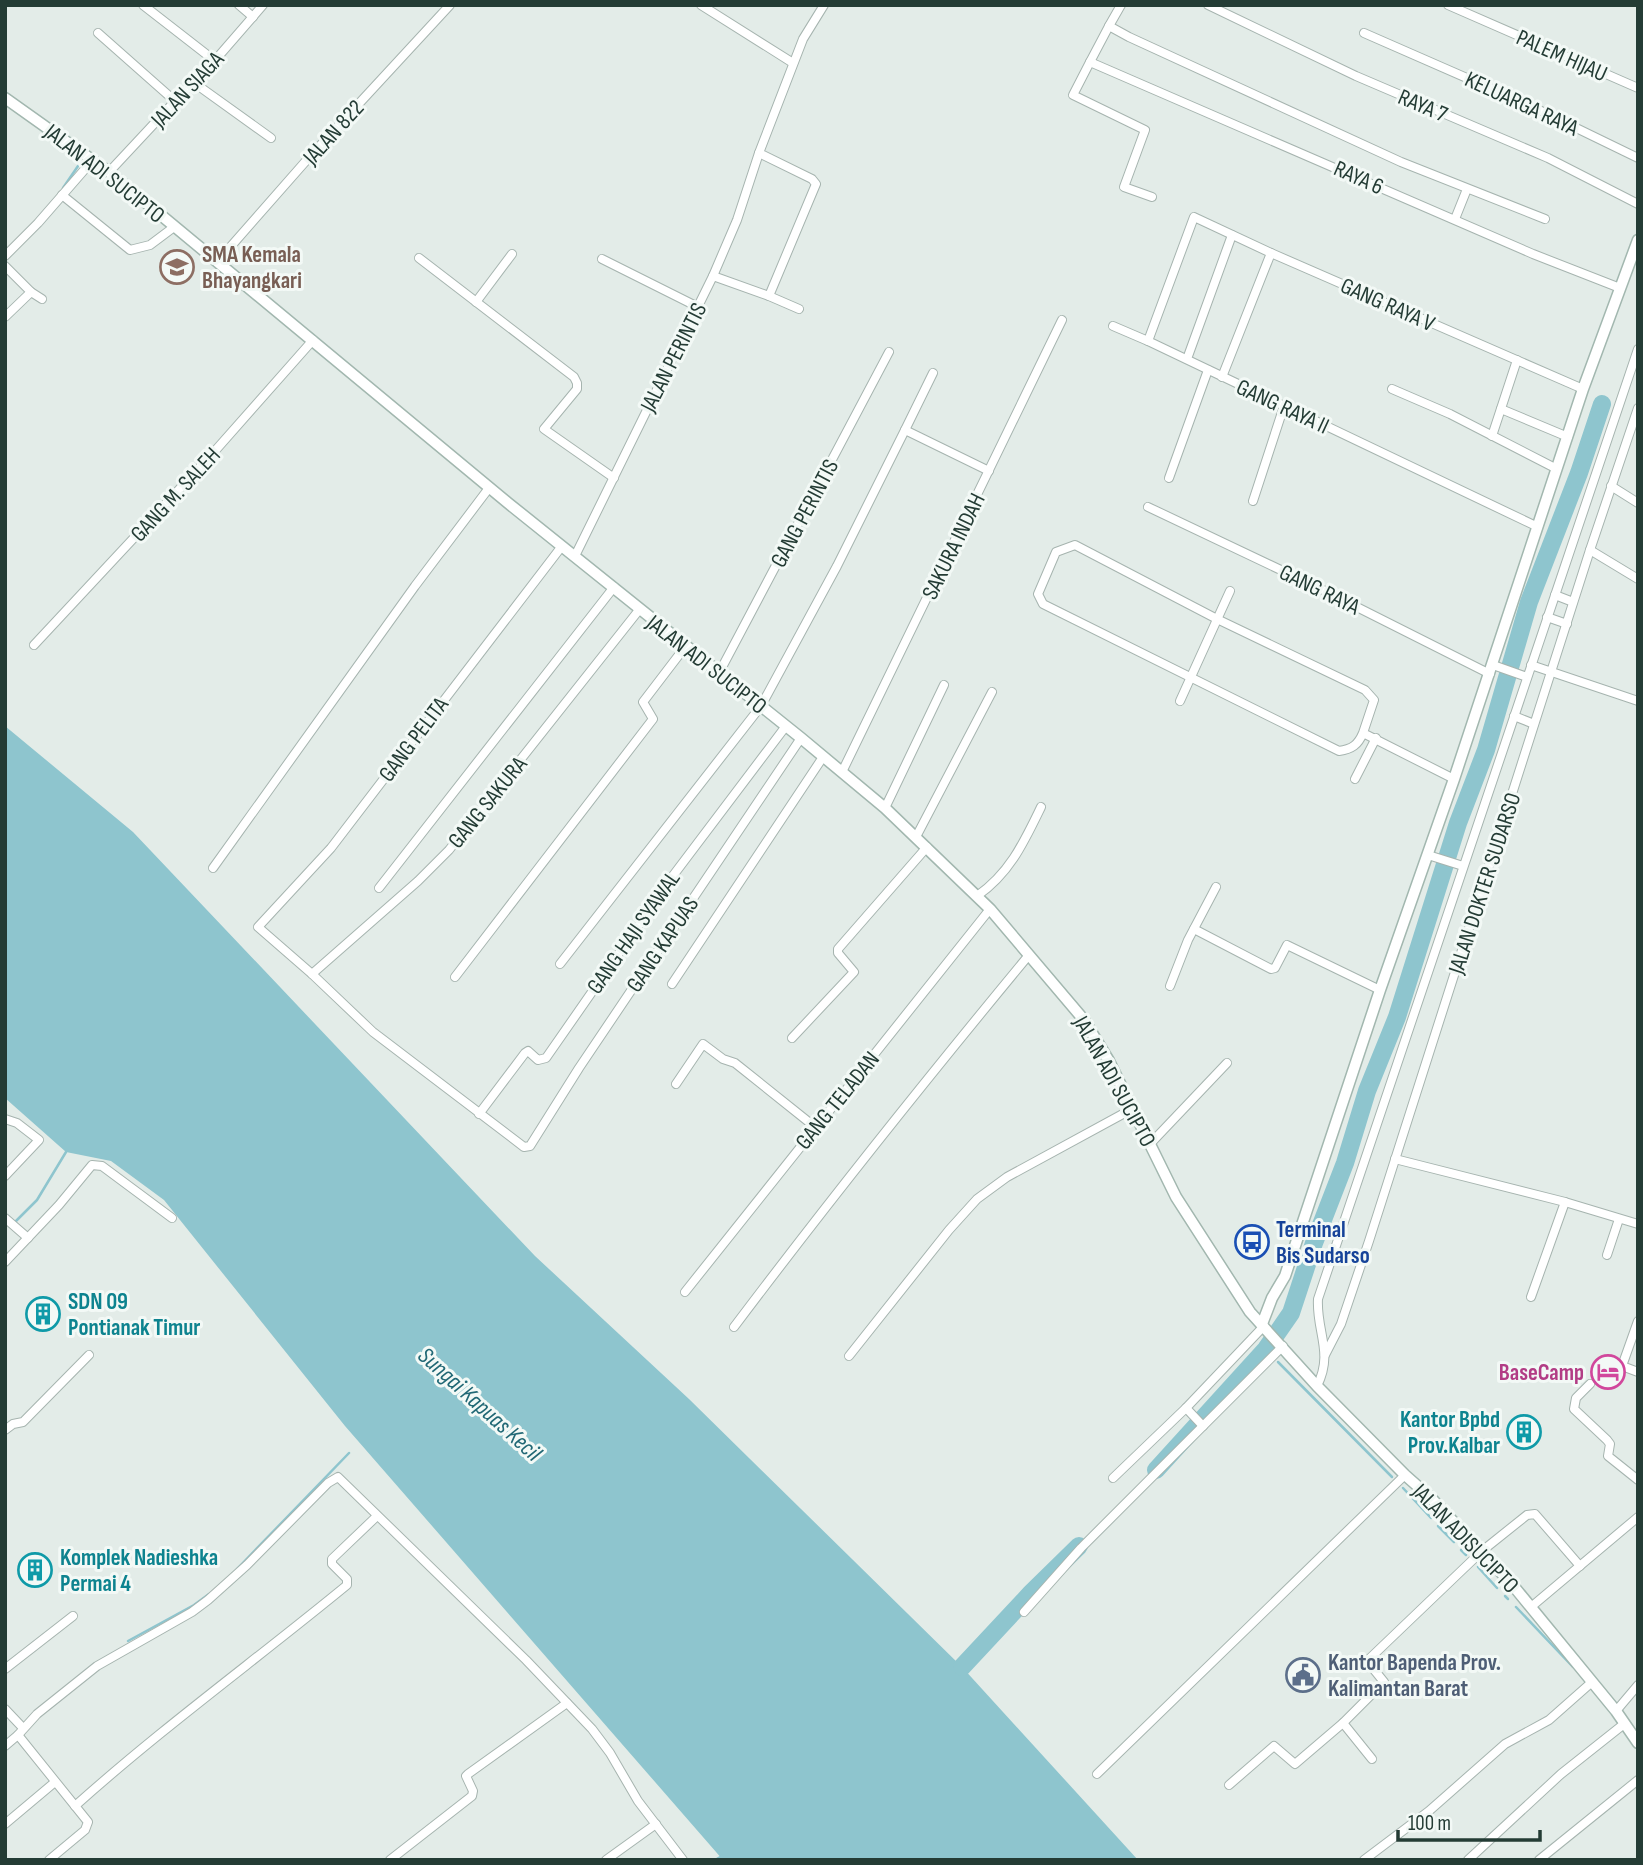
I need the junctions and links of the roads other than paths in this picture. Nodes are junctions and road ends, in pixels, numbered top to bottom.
1 (143, 5) edge
2 (239, 5) edge
3 (263, 5) edge
4 (450, 5) edge
5 (701, 5) edge
6 (824, 5) edge
7 (1121, 5) edge
8 (1208, 5) edge
9 (1448, 5) edge
10 (253, 17) junction
11 (1109, 26) junction
12 (98, 33) dead end
13 (1364, 33) dead end
14 (215, 61) junction
15 (1094, 63) junction
16 (793, 64) junction
17 (193, 82) junction
18 (1638, 88) edge
19 (5, 98) edge
20 (176, 102) junction
21 (271, 138) dead end
22 (760, 153) junction
23 (1638, 158) edge
24 (92, 161) junction
25 (109, 172) junction
26 (1467, 189) junction
27 (62, 195) junction
28 (1152, 197) dead end
29 (1638, 204) edge
30 (1455, 219) junction
31 (1545, 219) dead end
32 (174, 227) junction
33 (1232, 235) junction
34 (1638, 240) edge
35 (7, 250) edge
36 (1271, 253) junction
37 (512, 254) dead end
38 (419, 258) dead end
39 (602, 259) dead end
40 (218, 261) junction
41 (5, 266) edge
42 (713, 276) junction
43 (1620, 288) junction
44 (32, 292) junction
45 (769, 296) junction
46 (42, 299) dead end
47 (476, 302) junction
48 (698, 307) junction
49 (799, 310) dead end
50 (5, 317) edge
51 (1062, 320) dead end
52 (1114, 326) dead end
53 (313, 340) junction
54 (1148, 341) junction
55 (1638, 349) edge
56 (889, 352) dead end
57 (1186, 359) junction
58 (1517, 360) junction
59 (1208, 370) junction
60 (933, 373) dead end
61 (1222, 377) junction
62 (1392, 389) dead end
63 (1583, 389) junction
64 (1284, 406) junction
65 (1638, 408) edge
66 (1500, 410) junction
67 (905, 430) junction
68 (1492, 436) junction
69 (1568, 437) junction
70 (1557, 469) junction
71 (989, 471) junction
72 (614, 478) junction
73 (1169, 478) dead end
74 (1611, 486) junction
75 (489, 488) junction
76 (1253, 500) dead end
77 (1638, 503) edge
78 (1148, 508) dead end
79 (1538, 527) junction
80 (562, 546) junction
81 (1590, 550) junction
82 (575, 556) junction
83 (1638, 579) edge
84 (614, 587) junction
85 (1230, 591) dead end
86 (1555, 595) junction
87 (1573, 602) junction
88 (639, 610) junction
89 (1547, 617) junction
90 (1217, 619) junction
91 (1567, 624) junction
92 (34, 645) dead end
93 (685, 647) junction
94 (1531, 665) junction
95 (1495, 669) junction
96 (719, 673) junction
97 (1551, 673) junction
98 (1522, 676) junction
99 (1191, 678) junction
100 (944, 685) dead end
101 (992, 692) dead end
102 (1180, 701) dead end
103 (1638, 701) edge
104 (761, 706) junction
105 (1514, 716) junction
106 (1535, 724) junction
107 (786, 726) junction
108 (1363, 733) junction
109 (801, 738) junction
110 (1376, 738) junction
111 (823, 757) junction
112 (842, 772) junction
113 (1355, 779) dead end
114 (1454, 779) junction
115 (1041, 807) dead end
116 (885, 808) junction
117 (916, 837) junction
118 (927, 847) junction
119 (1428, 855) junction
120 (1464, 866) junction
121 (213, 868) dead end
122 (1216, 887) dead end
123 (379, 888) dead end
124 (977, 896) junction
125 (990, 909) junction
126 (1194, 929) junction
127 (1029, 955) junction
128 (561, 964) dead end
129 (312, 974) junction
130 (455, 977) dead end
131 (672, 984) dead end
132 (1170, 986) dead end
133 (1380, 990) junction
134 (792, 1038) dead end
135 (1227, 1063) dead end
136 (676, 1084) dead end
137 (1132, 1109) junction
138 (479, 1114) junction
139 (5, 1119) edge
140 (815, 1127) junction
141 (1150, 1144) junction
142 (1395, 1159) junction
143 (5, 1175) edge
144 (1565, 1202) junction
145 (5, 1218) edge
146 (172, 1219) dead end
147 (1619, 1219) junction
148 (1638, 1224) edge
149 (28, 1238) junction
150 (1606, 1255) dead end
151 (5, 1262) edge
152 (685, 1292) dead end
153 (1531, 1297) dead end
154 (1272, 1298) junction
155 (1250, 1312) junction
156 (1638, 1321) edge
157 (1263, 1325) junction
158 (734, 1327) dead end
159 (1282, 1346) junction
160 (89, 1355) dead end
161 (849, 1356) dead end
162 (1325, 1356) junction
163 (1638, 1372) edge
164 (1590, 1384) dead end
165 (1317, 1386) junction
166 (1189, 1411) junction
167 (1203, 1426) junction
168 (5, 1430) edge
169 (1405, 1475) junction
170 (1113, 1478) dead end
171 (1638, 1480) edge
172 (377, 1516) junction
173 (1638, 1517) edge
174 (1482, 1551) junction
175 (1580, 1566) junction
176 (1531, 1607) junction
177 (1024, 1612) dead end
178 (73, 1616) dead end
179 (5, 1669) edge
180 (1592, 1682) junction
181 (1638, 1685) edge
182 (567, 1703) junction
183 (5, 1709) edge
184 (1616, 1711) junction
185 (1343, 1723) junction
186 (1624, 1724) junction
187 (20, 1731) junction
188 (1638, 1743) edge
189 (5, 1746) edge
190 (1372, 1759) dead end
191 (1097, 1774) dead end
192 (1638, 1780) edge
193 (55, 1782) junction
194 (1229, 1785) dead end
195 (75, 1806) junction
196 (656, 1824) junction
197 (5, 1825) edge
198 (49, 1860) edge
199 (390, 1860) edge
200 (606, 1860) edge
201 (683, 1860) edge
202 (1364, 1860) edge
203 (1468, 1860) edge
204 (1539, 1860) edge

1 - 14 street
2 - 10 street
3 - 10 street, JALAN SIAGA
4 - 40 street, JALAN 822
5 - 16 street
6 - 16 street, JALAN PERINTIS
7 - 11 street
8 - 29 street, RAYA 7
9 - 18 street, PALEM HIJAU
10 - 14 street, JALAN SIAGA
11 - 15 street
11 - 26 street, RAYA 6
12 - 20 street
13 - 23 street, KELUARGA RAYA
14 - 17 street, JALAN SIAGA
15 - 28 street
15 - 30 street, RAYA 6
16 - 22 street, JALAN PERINTIS
17 - 20 street, JALAN SIAGA
17 - 21 street
19 - 24 main road, JALAN ADI SUCIPTO
20 - 25 street, JALAN SIAGA
22 - 42 street, JALAN PERINTIS
22 - 45 street
24 - 25 main road, JALAN ADI SUCIPTO
24 - 27 street
25 - 32 main road, JALAN ADI SUCIPTO
26 - 30 street
26 - 31 street, RAYA 6
27 - 32 street
27 - 35 street
30 - 43 street, RAYA 6
32 - 40 main road, JALAN ADI SUCIPTO
33 - 36 street, GANG RAYA V
33 - 54 street, GANG RAYA V
33 - 57 street
34 - 43 main road
36 - 58 street, GANG RAYA V
36 - 61 street
37 - 47 street
38 - 47 street
39 - 48 street
40 - 53 main road, JALAN ADI SUCIPTO
41 - 44 street
42 - 45 street
42 - 48 street, JALAN PERINTIS
43 - 63 main road
44 - 46 street
44 - 50 street
45 - 49 street
47 - 72 street
48 - 72 street, JALAN PERINTIS
51 - 71 street, SAKURA INDAH
52 - 54 street, GANG RAYA II
53 - 75 main road, JALAN ADI SUCIPTO
53 - 92 street, GANG M. SALEH
54 - 57 street, GANG RAYA II
55 - 86 street
56 - 96 street, GANG PERINTIS
57 - 59 street, GANG RAYA II
58 - 63 street, GANG RAYA V
58 - 66 street
59 - 61 street, GANG RAYA II
59 - 73 street
60 - 67 street
61 - 64 street, GANG RAYA II
62 - 68 street
63 - 69 main road
64 - 76 street
64 - 79 street, GANG RAYA II
65 - 74 street, JALAN DOKTER SUDARSO
66 - 68 street
66 - 69 street
67 - 71 street
67 - 104 street
68 - 70 street
69 - 70 main road
70 - 79 main road
71 - 112 street, SAKURA INDAH
72 - 82 street, JALAN PERINTIS
74 - 77 street
74 - 81 street, JALAN DOKTER SUDARSO
75 - 80 main road, JALAN ADI SUCIPTO
75 - 121 street
78 - 95 street, GANG RAYA
79 - 95 main road
80 - 82 main road, JALAN ADI SUCIPTO
80 - 129 street, GANG PELITA
81 - 83 street
81 - 87 street, JALAN DOKTER SUDARSO
82 - 84 main road, JALAN ADI SUCIPTO
84 - 88 main road, JALAN ADI SUCIPTO
84 - 123 street
85 - 90 street
86 - 87 street
86 - 89 street
87 - 91 street, JALAN DOKTER SUDARSO
88 - 93 main road, JALAN ADI SUCIPTO
88 - 129 street, GANG SAKURA
89 - 91 street
89 - 94 street
90 - 99 street
90 - 99 street
90 - 108 street
91 - 97 street, JALAN DOKTER SUDARSO
93 - 96 main road, JALAN ADI SUCIPTO
93 - 130 street
94 - 97 street
94 - 98 street
95 - 98 street, GANG RAYA
95 - 114 main road
96 - 104 main road, JALAN ADI SUCIPTO
97 - 103 street
97 - 106 street, JALAN DOKTER SUDARSO
98 - 105 street
99 - 102 street
99 - 108 street
100 - 116 street
101 - 117 street
104 - 107 main road, JALAN ADI SUCIPTO
104 - 128 street
105 - 106 street
105 - 120 street
106 - 142 street, JALAN DOKTER SUDARSO
107 - 109 main road, JALAN ADI SUCIPTO
107 - 138 street, GANG HAJI SYAWAL
108 - 110 street
109 - 111 main road, JALAN ADI SUCIPTO
109 - 138 street, GANG KAPUAS
110 - 113 street
110 - 114 street
111 - 112 main road, JALAN ADI SUCIPTO
111 - 131 street
112 - 116 main road, JALAN ADI SUCIPTO
114 - 119 main road
115 - 124 street
116 - 117 main road, JALAN ADI SUCIPTO
117 - 118 main road, JALAN ADI SUCIPTO
118 - 124 main road, JALAN ADI SUCIPTO
118 - 134 street
119 - 120 street
119 - 133 main road
120 - 162 street
122 - 126 street
124 - 125 main road, JALAN ADI SUCIPTO
125 - 127 main road, JALAN ADI SUCIPTO
125 - 140 street, GANG TELADAN
126 - 132 street
126 - 133 street
127 - 137 main road, JALAN ADI SUCIPTO
127 - 158 street
129 - 138 street
133 - 154 main road
135 - 141 street
136 - 140 street
137 - 141 main road, JALAN ADI SUCIPTO
137 - 161 street
139 - 143 street
140 - 152 street, GANG TELADAN
141 - 155 main road, JALAN ADI SUCIPTO
142 - 144 street
142 - 162 street, JALAN DOKTER SUDARSO
144 - 147 street
144 - 153 street
145 - 149 street
146 - 149 street
147 - 148 street
147 - 150 street
149 - 151 street
154 - 155 main road
154 - 157 main road
155 - 157 main road, JALAN ADI SUCIPTO
156 - 163 street
157 - 159 main road, JALAN ADI SUCIPTO
157 - 166 street
159 - 165 main road, JALAN ADISUCIPTO
159 - 167 street
160 - 168 street
162 - 165 street
164 - 171 street
165 - 169 main road, JALAN ADISUCIPTO
166 - 167 street
166 - 170 street
167 - 177 street
169 - 174 main road, JALAN ADISUCIPTO
169 - 191 street
172 - 182 street
172 - 187 street
172 - 195 street
173 - 175 street
174 - 175 street
174 - 176 main road, JALAN ADISUCIPTO
174 - 185 street
175 - 176 street
176 - 180 main road, JALAN ADISUCIPTO
178 - 179 street
180 - 184 main road, JALAN ADISUCIPTO
180 - 202 street
181 - 184 street
182 - 196 street
182 - 199 street
183 - 187 street
184 - 186 main road, JALAN ADISUCIPTO
185 - 190 street
185 - 194 street
186 - 188 main road, JALAN ADISUCIPTO
186 - 203 street
187 - 189 street
187 - 193 street
192 - 204 street
193 - 195 street
193 - 197 street
195 - 198 street
196 - 200 street
196 - 201 street

